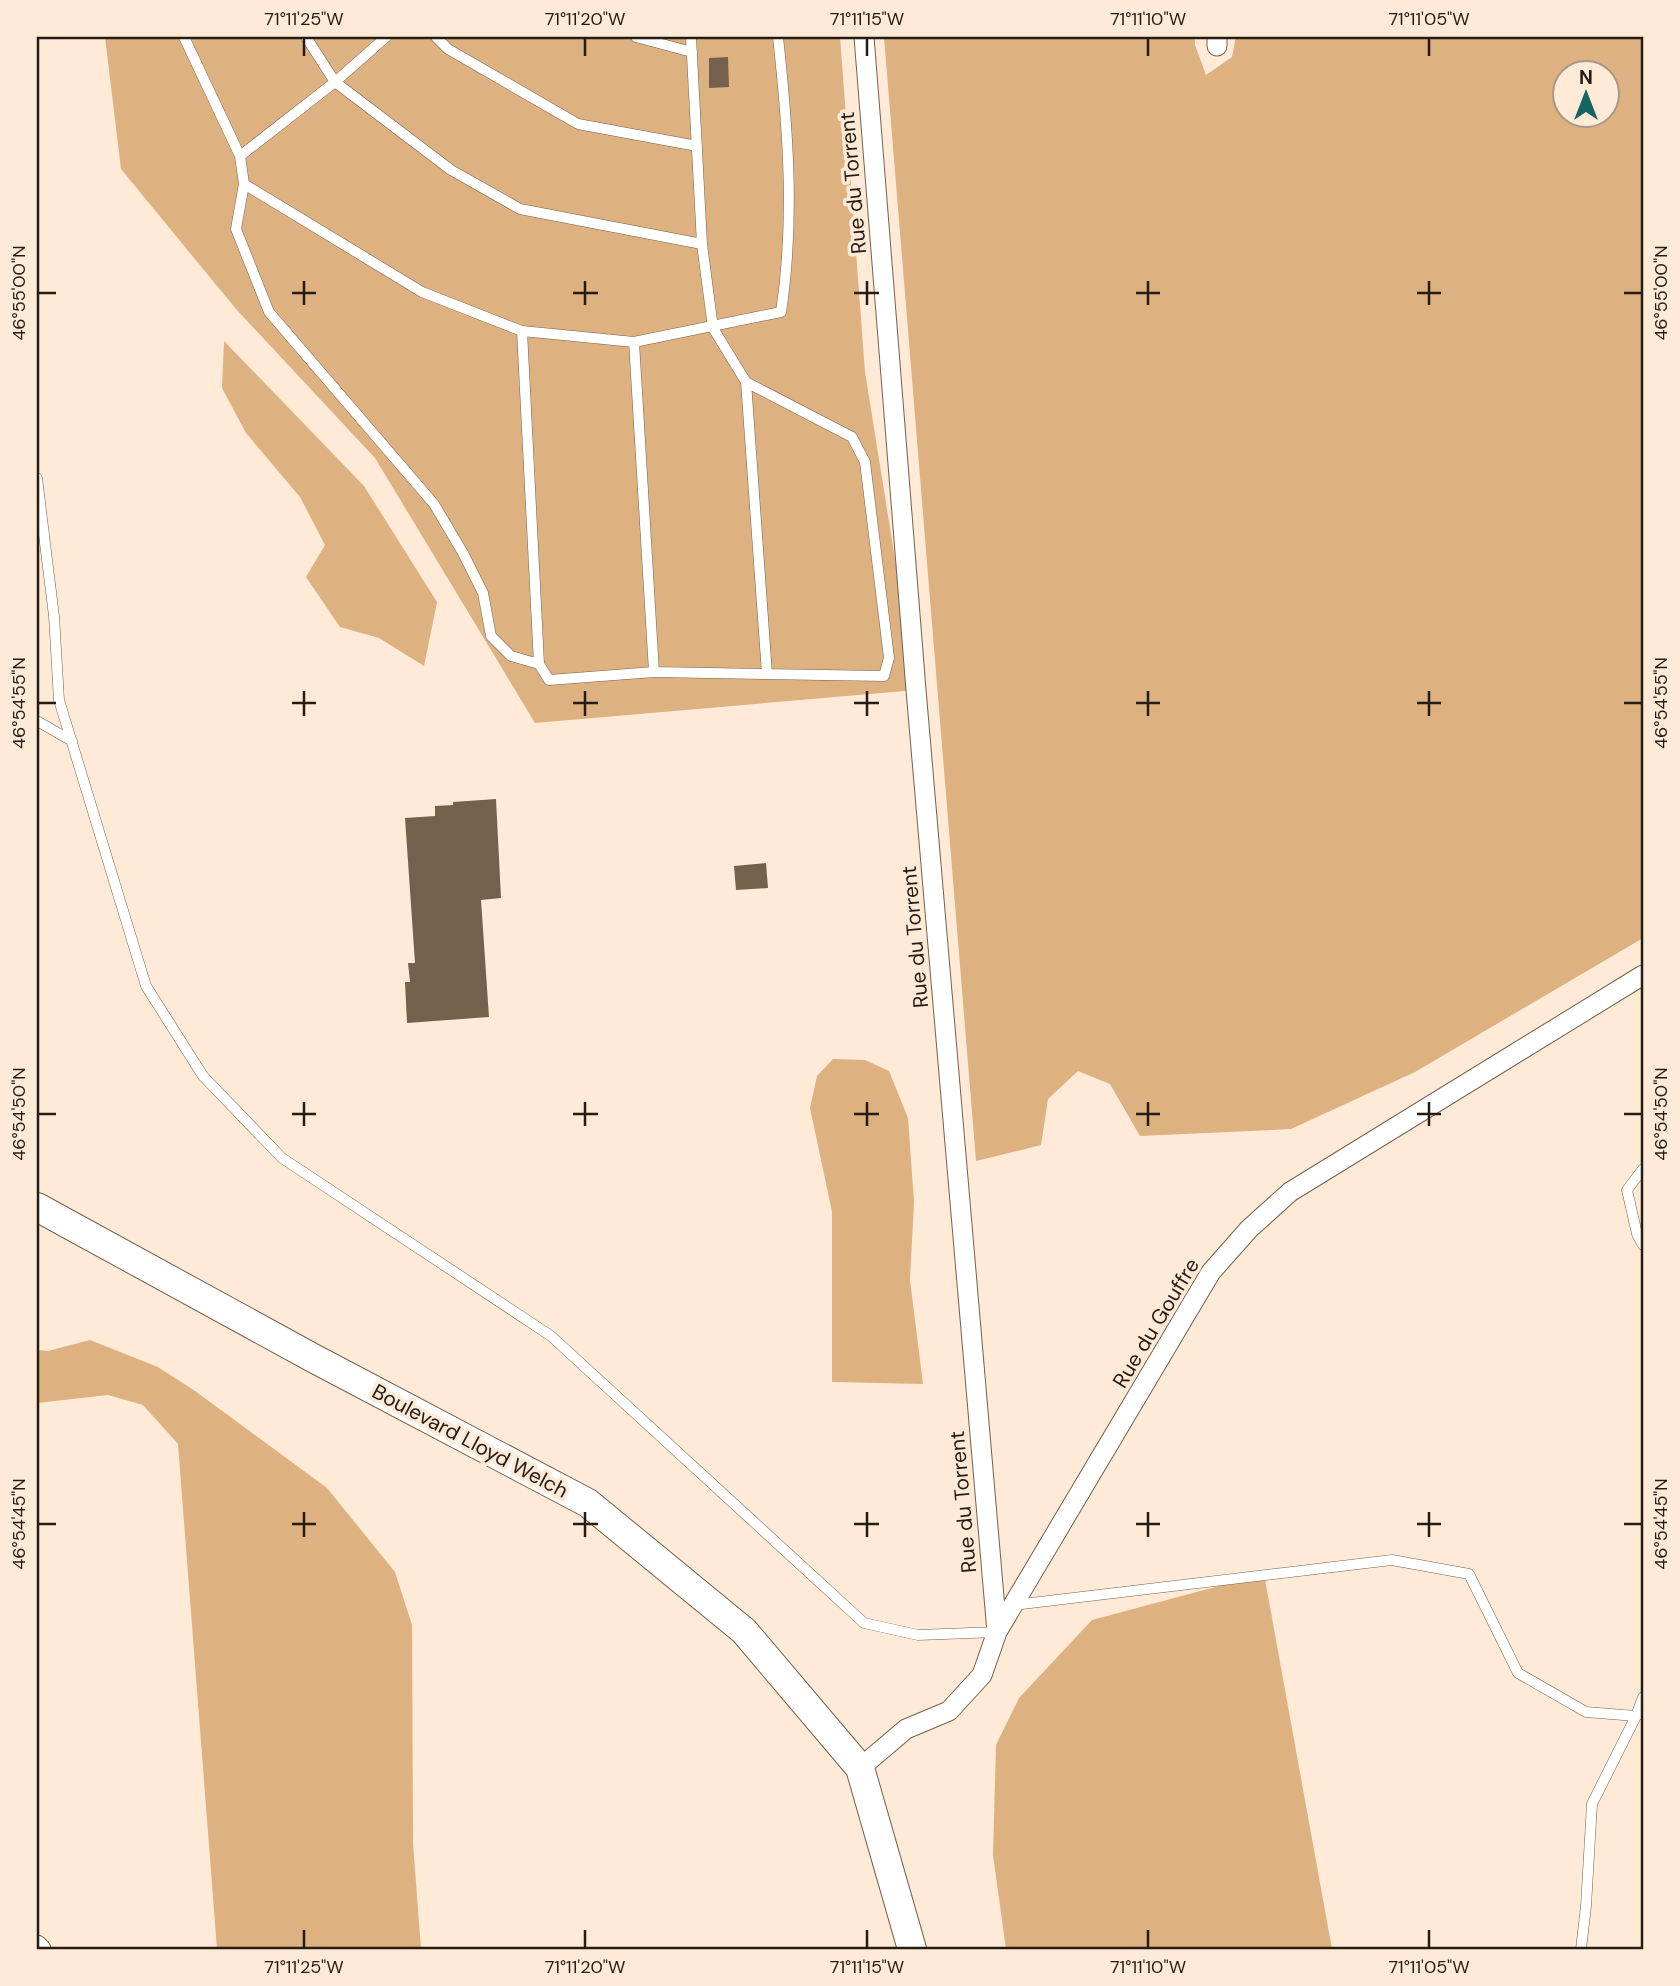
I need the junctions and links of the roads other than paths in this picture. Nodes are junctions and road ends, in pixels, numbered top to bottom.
1 (184, 37) edge
2 (306, 37) edge
3 (386, 37) edge
4 (436, 37) edge
5 (636, 37) edge
6 (691, 37) edge
7 (778, 37) edge
8 (864, 37) edge
9 (692, 52) junction
10 (335, 82) junction
11 (697, 146) junction
12 (240, 156) junction
13 (244, 184) junction
14 (702, 244) junction
15 (713, 328) junction
16 (522, 331) junction
17 (634, 342) junction
18 (746, 382) junction
19 (37, 478) edge
20 (539, 664) junction
21 (654, 672) junction
22 (767, 674) junction
23 (37, 721) edge
24 (72, 741) junction
25 (1643, 975) edge
26 (1643, 1169) edge
27 (37, 1207) edge
28 (1643, 1245) edge
29 (1014, 1605) junction
30 (997, 1632) junction
31 (1643, 1697) edge
32 (1640, 1714) edge
33 (860, 1768) junction
34 (37, 1945) edge
35 (41, 1949) edge
36 (912, 1949) edge
37 (1581, 1949) edge

1 - 12 lane
2 - 10 lane
3 - 10 lane
4 - 11 lane
5 - 9 lane
6 - 9 lane
7 - 15 lane
8 - 30 street, Rue du Torrent
9 - 11 lane
10 - 12 lane
10 - 14 lane
11 - 14 lane
12 - 13 lane
13 - 16 lane
13 - 20 lane
14 - 15 lane
15 - 17 lane
15 - 18 lane
16 - 17 lane
16 - 20 lane
17 - 21 lane
18 - 22 lane
18 - 22 lane
19 - 24 lane
20 - 21 lane
21 - 22 lane
23 - 24 lane
24 - 30 lane
25 - 29 street, Rue du Gouffre
26 - 28 lane
27 - 33 main road, Boulevard Lloyd Welch
29 - 30 street, Rue du Gouffre
29 - 32 lane
30 - 33 street, Rue du Torrent
31 - 32 lane
32 - 37 lane
33 - 36 main road, Boulevard Lloyd Welch
34 - 35 street

